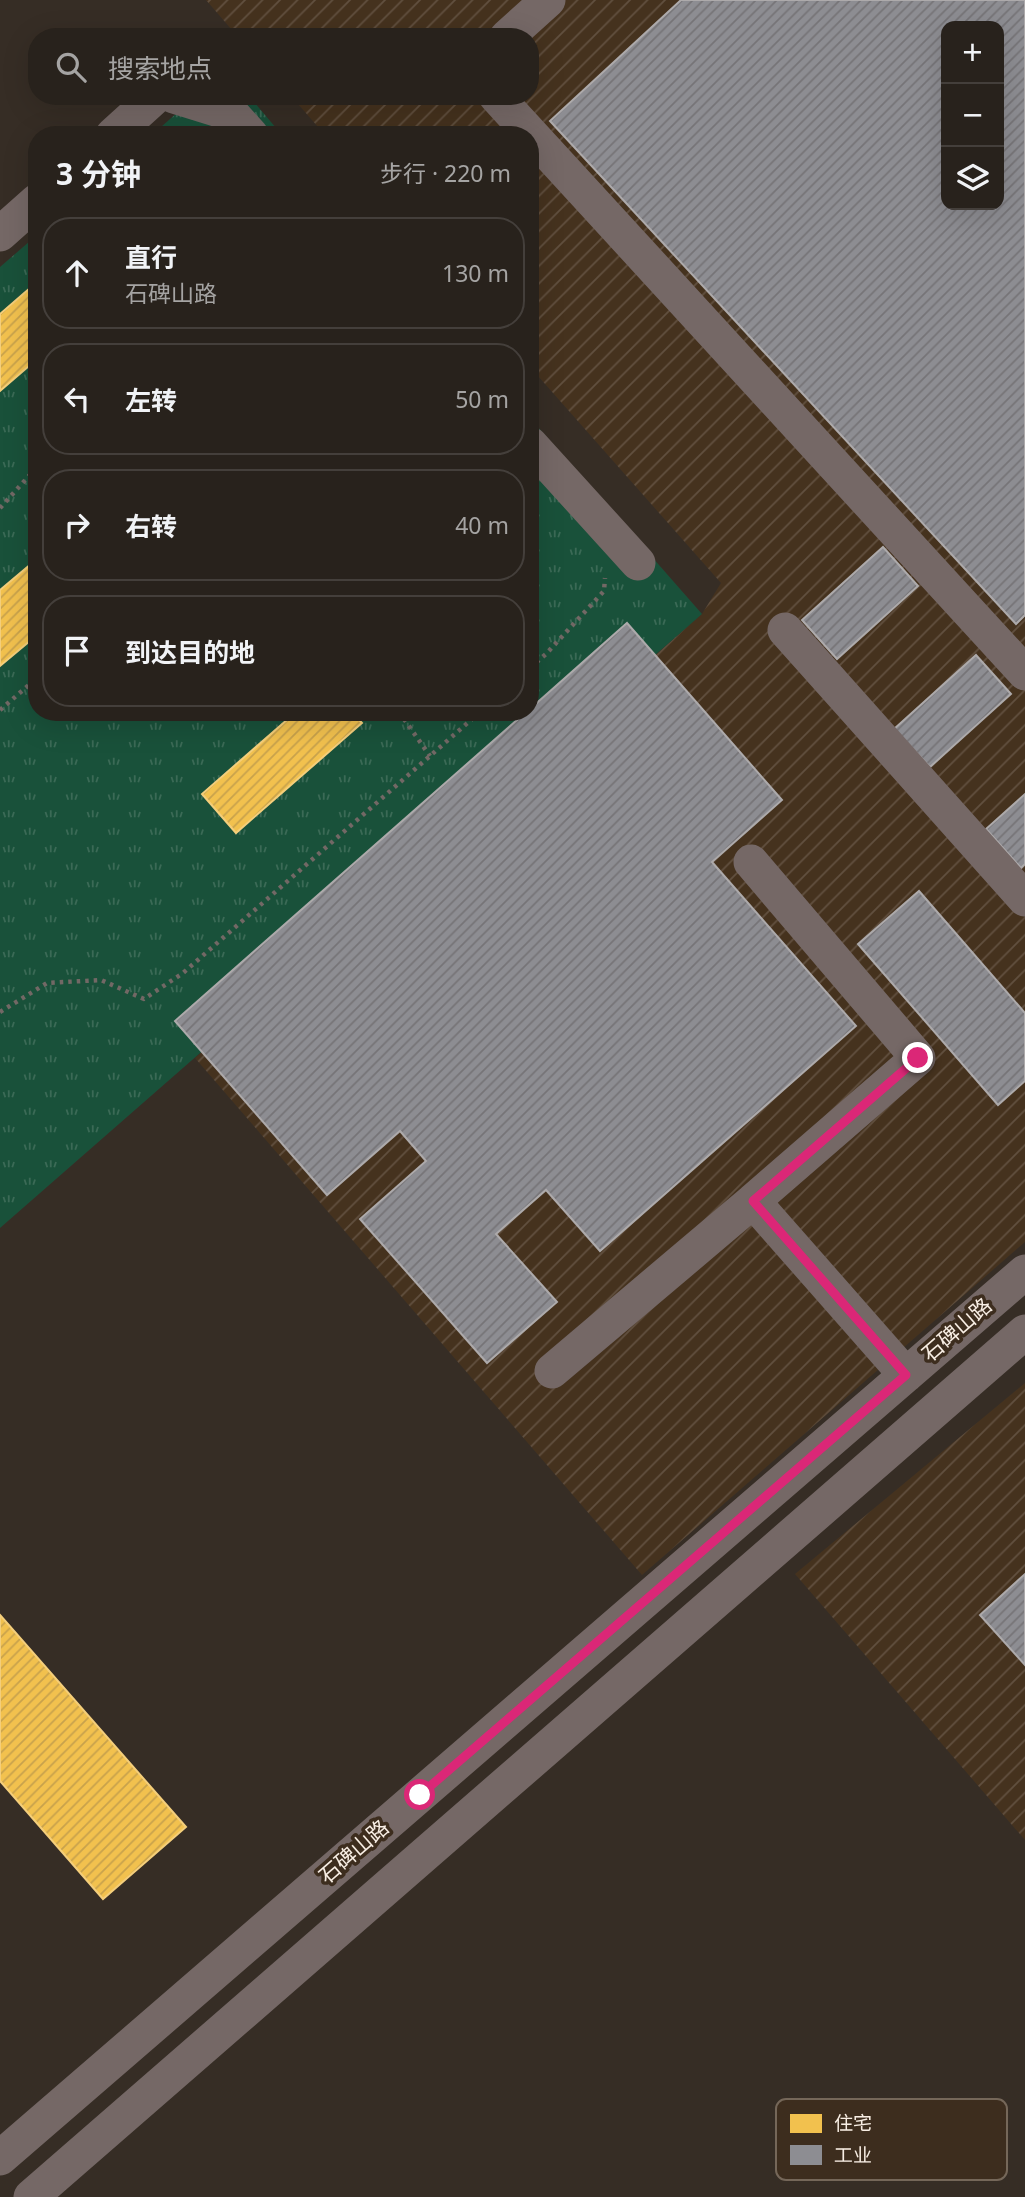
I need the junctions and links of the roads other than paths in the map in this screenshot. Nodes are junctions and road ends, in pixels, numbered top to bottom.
1 (548, 0) edge
2 (517, 28) edge
3 (146, 105) edge
4 (203, 105) edge
5 (504, 105) edge
6 (123, 126) edge
7 (243, 126) edge
8 (524, 126) edge
9 (539, 143) edge
10 (28, 209) edge
11 (0, 234) edge
12 (539, 456) edge
13 (621, 565) road end
14 (785, 630) dead end
15 (1025, 673) edge
16 (751, 862) dead end
17 (1025, 899) edge
18 (753, 1201) junction
19 (1025, 1272) edge
20 (1025, 1332) edge
21 (552, 1371) dead end
22 (906, 1375) junction
23 (0, 2158) edge
24 (31, 2197) edge

1 - 2 street
3 - 6 street
4 - 7 street
5 - 8 street
9 - 15 street
10 - 11 street
12 - 13 street
14 - 17 street
16 - 18 street
18 - 21 street
18 - 22 street
19 - 22 street, 石碑山路
20 - 24 street
22 - 23 street, 石碑山路

